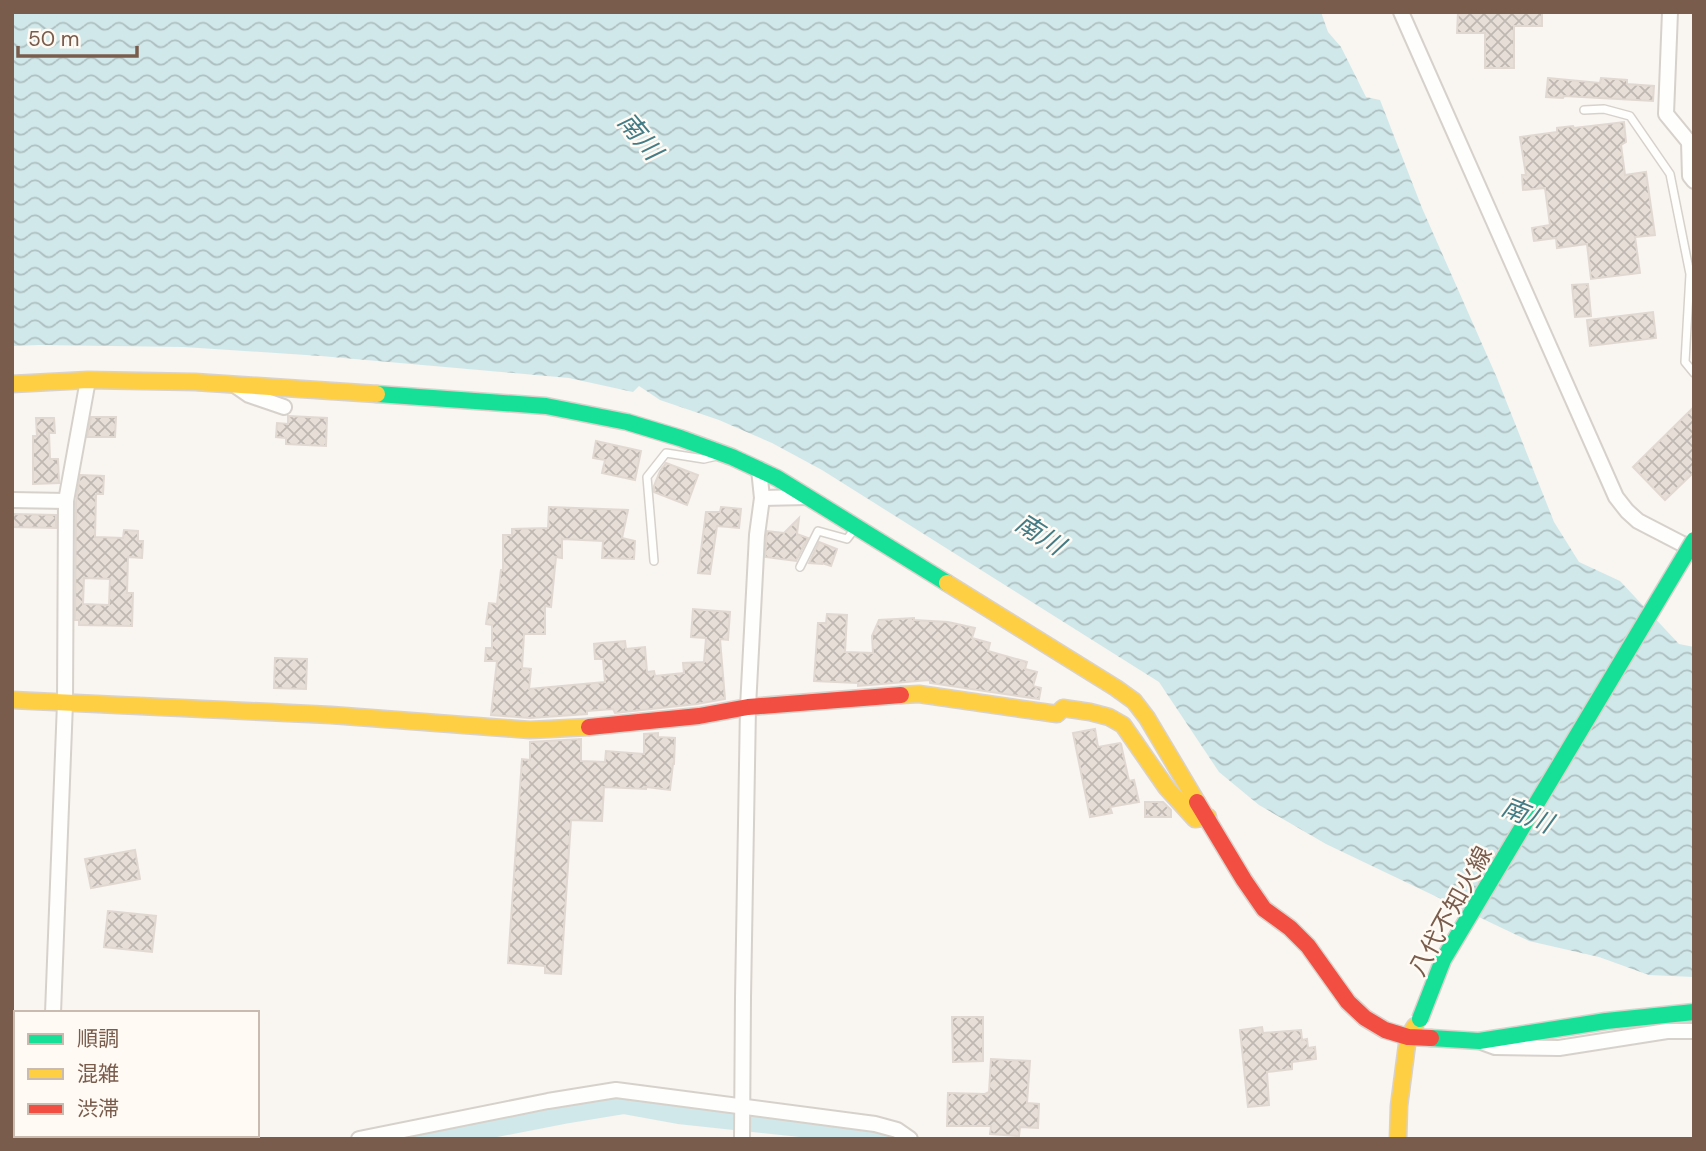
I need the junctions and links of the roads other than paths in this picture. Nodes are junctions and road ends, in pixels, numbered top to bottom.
1 (1401, 12) edge
2 (1671, 12) edge
3 (1584, 110) dead end
4 (1694, 181) edge
5 (1694, 373) edge
6 (89, 380) junction
7 (12, 384) edge
8 (234, 385) junction
9 (284, 407) dead end
10 (723, 454) junction
11 (759, 469) junction
12 (809, 497) junction
13 (762, 498) junction
14 (12, 500) edge
15 (66, 501) junction
16 (856, 527) junction
17 (1692, 543) edge
18 (654, 561) dead end
19 (800, 567) dead end
20 (12, 700) edge
21 (65, 703) junction
22 (748, 708) junction
23 (1208, 817) junction
24 (53, 1011) edge
25 (1694, 1012) edge
26 (1694, 1031) edge
27 (1408, 1037) junction
28 (1479, 1041) junction
29 (743, 1121) edge
30 (359, 1139) edge
31 (910, 1139) edge
32 (1398, 1139) edge

1 - 17 street
2 - 4 street
3 - 5 lane
6 - 7 street
6 - 8 street
6 - 15 street
8 - 9 street
8 - 10 street
10 - 11 street
10 - 18 lane
11 - 12 street
11 - 13 street
12 - 13 street
12 - 16 street
13 - 22 street
14 - 15 street
15 - 21 street
16 - 19 lane
16 - 23 street
17 - 27 street, 八代不知火線, bridge
20 - 21 street
21 - 22 street
21 - 24 street
22 - 23 street
22 - 29 street
23 - 27 street
25 - 28 street
26 - 28 street
27 - 28 street
27 - 32 street, 八代不知火線
29 - 30 street
29 - 31 street

